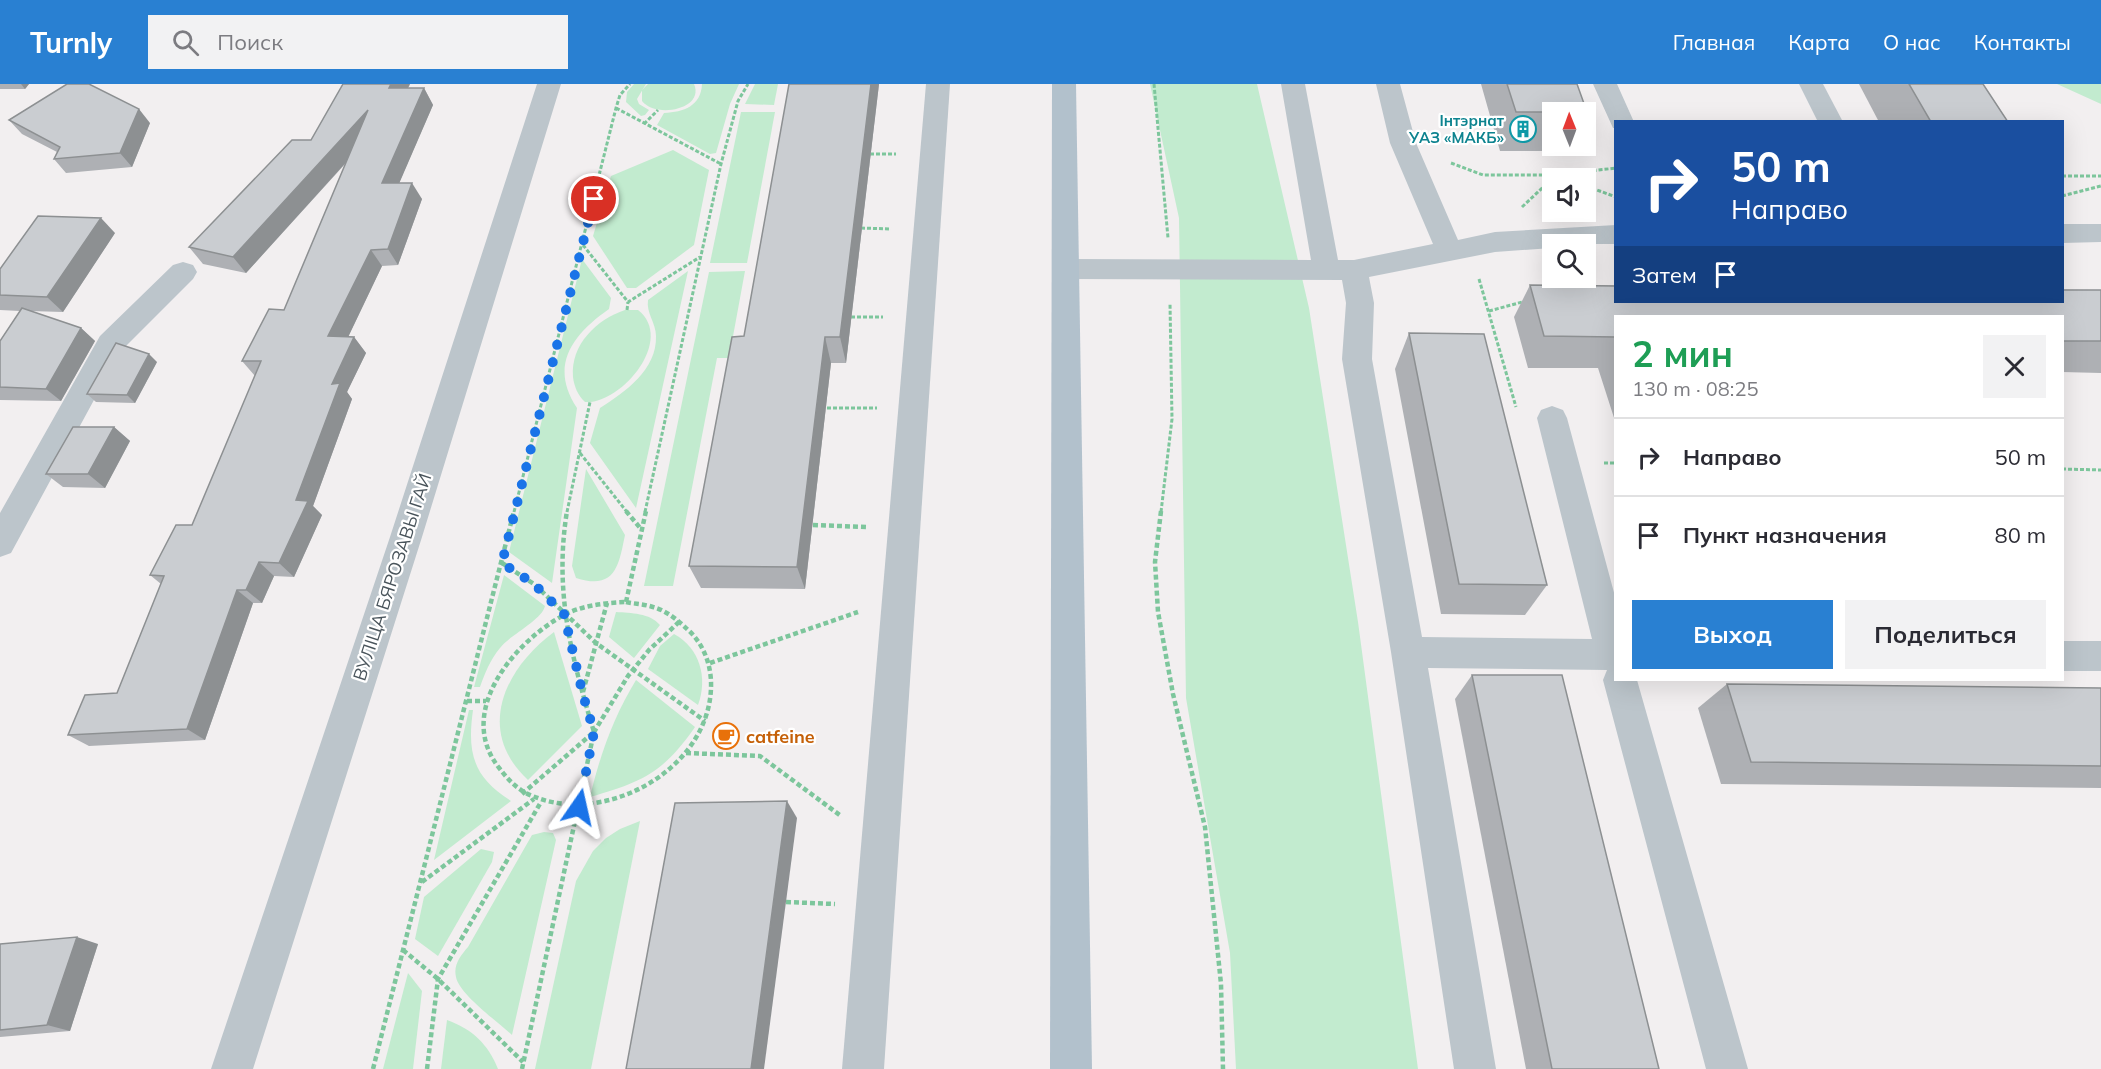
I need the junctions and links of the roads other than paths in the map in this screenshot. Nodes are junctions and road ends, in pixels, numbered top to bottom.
1 (549, 84) edge
2 (938, 84) edge
3 (1064, 84) edge
4 (1293, 84) edge
5 (1388, 84) edge
6 (1605, 84) edge
7 (1811, 84) edge
8 (1621, 120) edge
9 (1829, 120) edge
10 (2101, 233) edge
11 (1614, 234) edge
12 (2064, 234) edge
13 (1449, 249) junction
14 (1067, 269) junction
15 (1340, 269) junction
16 (183, 272) dead end
17 (1552, 418) dead end
18 (0, 543) edge
19 (1614, 651) edge
20 (1408, 652) junction
21 (2064, 656) edge
22 (2101, 656) edge
23 (1622, 681) edge
24 (232, 1069) edge
25 (863, 1069) edge
26 (1071, 1069) edge
27 (1475, 1069) edge
28 (1727, 1069) edge

1 - 24 street, ВУЛІЦА БЯРОЗАВЫ ГАЙ
2 - 25 street
3 - 14 main road
4 - 15 street
5 - 13 street
6 - 8 street
7 - 9 street
10 - 12 street
11 - 13 street
13 - 15 street
14 - 15 street
14 - 26 main road
15 - 20 street
16 - 18 street
17 - 19 street
19 - 20 street
20 - 27 street
21 - 22 street
23 - 28 street

